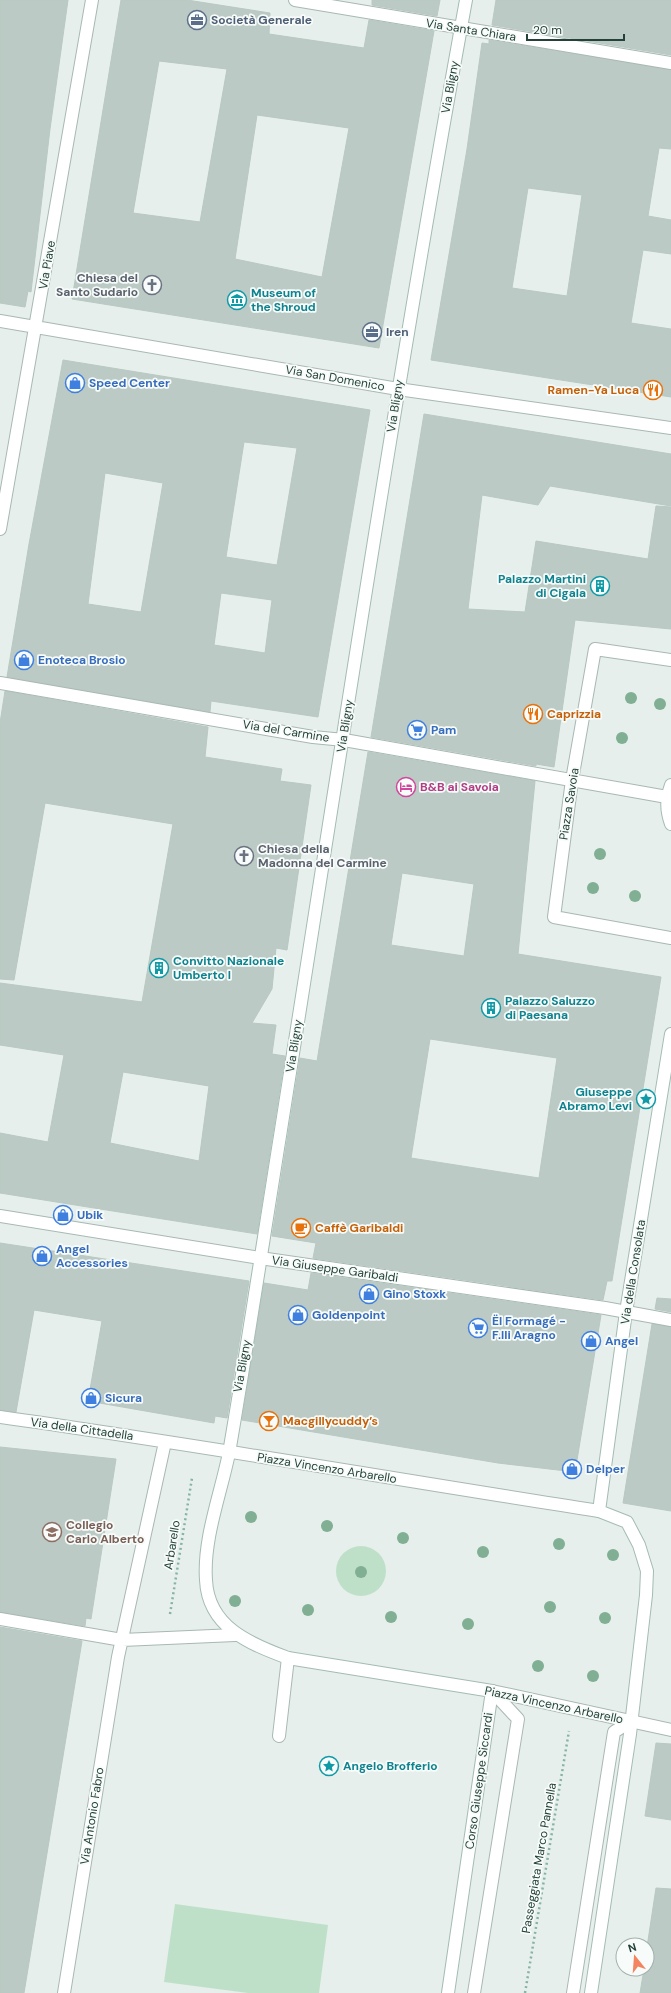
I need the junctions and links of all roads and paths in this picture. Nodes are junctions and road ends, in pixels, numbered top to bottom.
1 (92, 0) edge
2 (295, 0) edge
3 (466, 0) edge
4 (460, 29) junction
5 (671, 63) edge
6 (0, 321) edge
7 (36, 327) junction
8 (398, 388) junction
9 (671, 428) edge
10 (0, 529) edge
11 (671, 660) edge
12 (0, 683) edge
13 (344, 740) junction
14 (572, 780) junction
15 (671, 784) edge
16 (667, 797) junction
17 (671, 824) edge
18 (671, 938) edge
19 (671, 1034) edge
20 (0, 1216) edge
21 (260, 1258) junction
22 (626, 1312) junction
23 (671, 1320) edge
24 (0, 1417) edge
25 (165, 1442) junction
26 (229, 1453) junction
27 (192, 1478) dead end
28 (598, 1511) junction
29 (170, 1615) dead end
30 (0, 1619) edge
31 (235, 1635) junction
32 (122, 1640) junction
33 (288, 1658) junction
34 (492, 1691) junction
35 (631, 1721) junction
36 (570, 1726) dead end
37 (671, 1730) edge
38 (278, 1736) dead end
39 (64, 1993) edge
40 (448, 1993) edge
41 (474, 1993) edge
42 (525, 1993) edge
43 (573, 1993) edge
44 (591, 1993) edge

1 - 7 street, Via Piave
2 - 4 street, Via Santa Chiara
3 - 4 street, Via Bligny
4 - 5 street, Via Santa Chiara
4 - 8 street, Via Bligny
6 - 7 street, Via San Domenico
7 - 8 street, Via San Domenico
7 - 10 street, Via Piave
8 - 9 street, Via San Domenico
8 - 13 street, Via Bligny
11 - 14 street, Piazza Savoia
12 - 13 street, Via del Carmine
13 - 14 street, Via del Carmine
13 - 21 street, Via Bligny
14 - 16 street, Via del Carmine
14 - 18 street, Piazza Savoia
15 - 16 street
16 - 17 street
19 - 22 street, Via della Consolata
20 - 21 street, Via Giuseppe Garibaldi
21 - 22 street, Via Giuseppe Garibaldi
21 - 26 street, Via Bligny
22 - 23 street, Via Giuseppe Garibaldi
22 - 28 street, Via della Consolata
24 - 25 street, Via della Cittadella
25 - 26 street, Piazza Vincenzo Arbarello
25 - 32 street
26 - 28 street, Piazza Vincenzo Arbarello
26 - 31 street, Piazza Vincenzo Arbarello
27 - 29 path, Arbarello
28 - 35 street, Piazza Vincenzo Arbarello
30 - 32 street, Piazza Vincenzo Arbarello
31 - 32 street, Piazza Vincenzo Arbarello
31 - 33 street, Piazza Vincenzo Arbarello
32 - 39 street, Via Antonio Fabro
33 - 34 street, Piazza Vincenzo Arbarello
33 - 38 street
34 - 35 street, Piazza Vincenzo Arbarello
34 - 40 street, Corso Giuseppe Siccardi
34 - 41 street, Corso Giuseppe Siccardi
35 - 37 street
35 - 43 street
35 - 44 street
36 - 42 path, Passeggiata Marco Pannella

